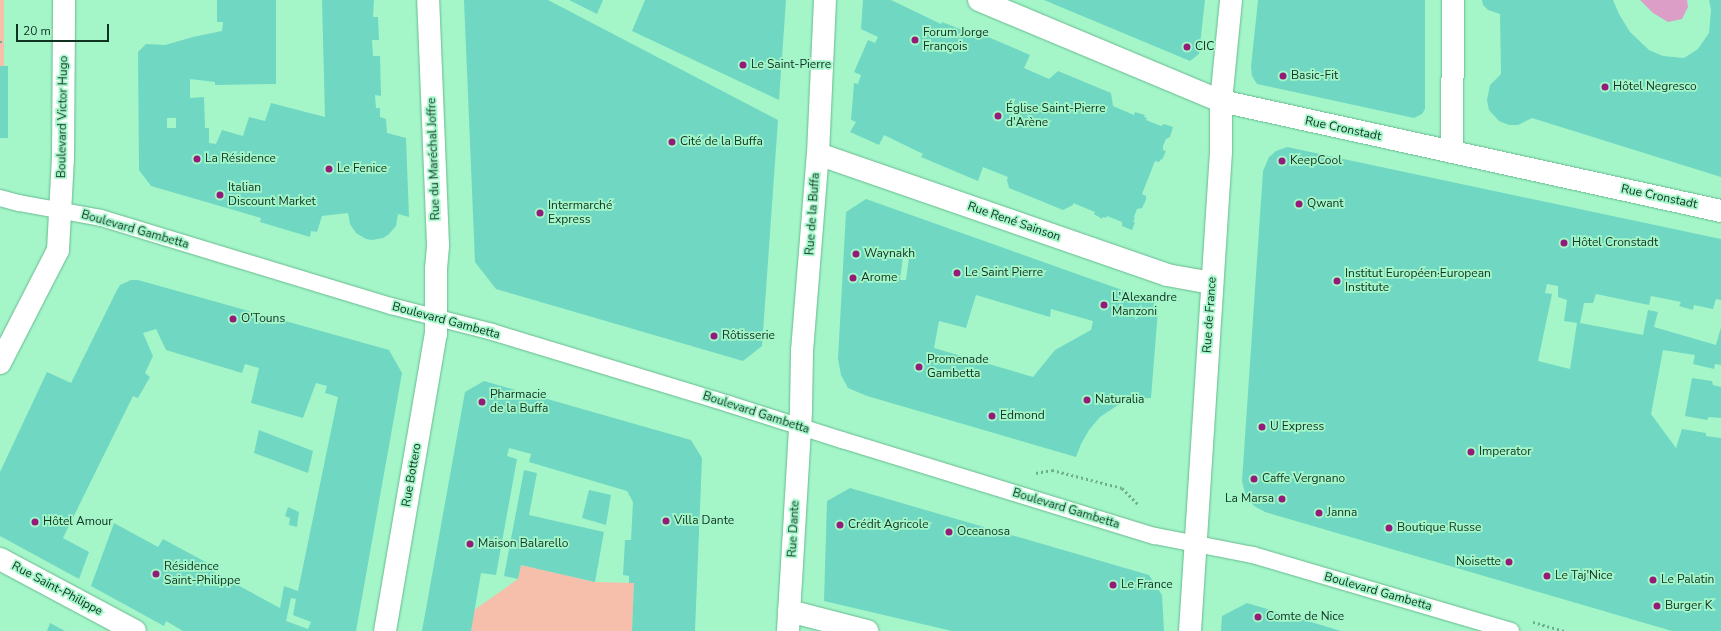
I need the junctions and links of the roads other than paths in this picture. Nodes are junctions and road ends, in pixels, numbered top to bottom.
1 (64, 0) edge
2 (428, 0) edge
3 (825, 0) edge
4 (978, 0) edge
5 (1230, 0) edge
6 (1453, 0) edge
7 (1221, 101) junction
8 (1452, 152) junction
9 (818, 154) junction
10 (0, 198) edge
11 (61, 211) junction
12 (1721, 211) edge
13 (1212, 283) junction
14 (436, 318) junction
15 (0, 363) edge
16 (800, 427) junction
17 (1194, 544) junction
18 (0, 559) edge
19 (789, 621) edge
20 (135, 631) edge
21 (385, 631) edge
22 (867, 631) edge
23 (1190, 631) edge
24 (1512, 631) edge

1 - 11 street, Boulevard Victor Hugo
2 - 14 street, Rue du Maréchal Joffre
3 - 9 street, Rue de la Buffa
4 - 7 street, Rue Cronstadt
5 - 7 street, Rue de France
6 - 8 street
7 - 8 street, Rue Cronstadt
7 - 13 street, Rue de France
8 - 12 street, Rue Cronstadt
9 - 13 street, Rue René Sainson
9 - 16 street, Rue de la Buffa
10 - 11 lane, Boulevard Gambetta
11 - 14 lane, Boulevard Gambetta
11 - 15 street, Boulevard Victor Hugo
13 - 17 street, Rue de France
14 - 16 lane, Boulevard Gambetta
14 - 21 street, Rue Bottero
16 - 17 lane, Boulevard Gambetta
16 - 19 street, Rue Dante
17 - 23 street, Rue de France
17 - 24 lane, Boulevard Gambetta
18 - 20 street, Rue Saint-Philippe
19 - 22 street

